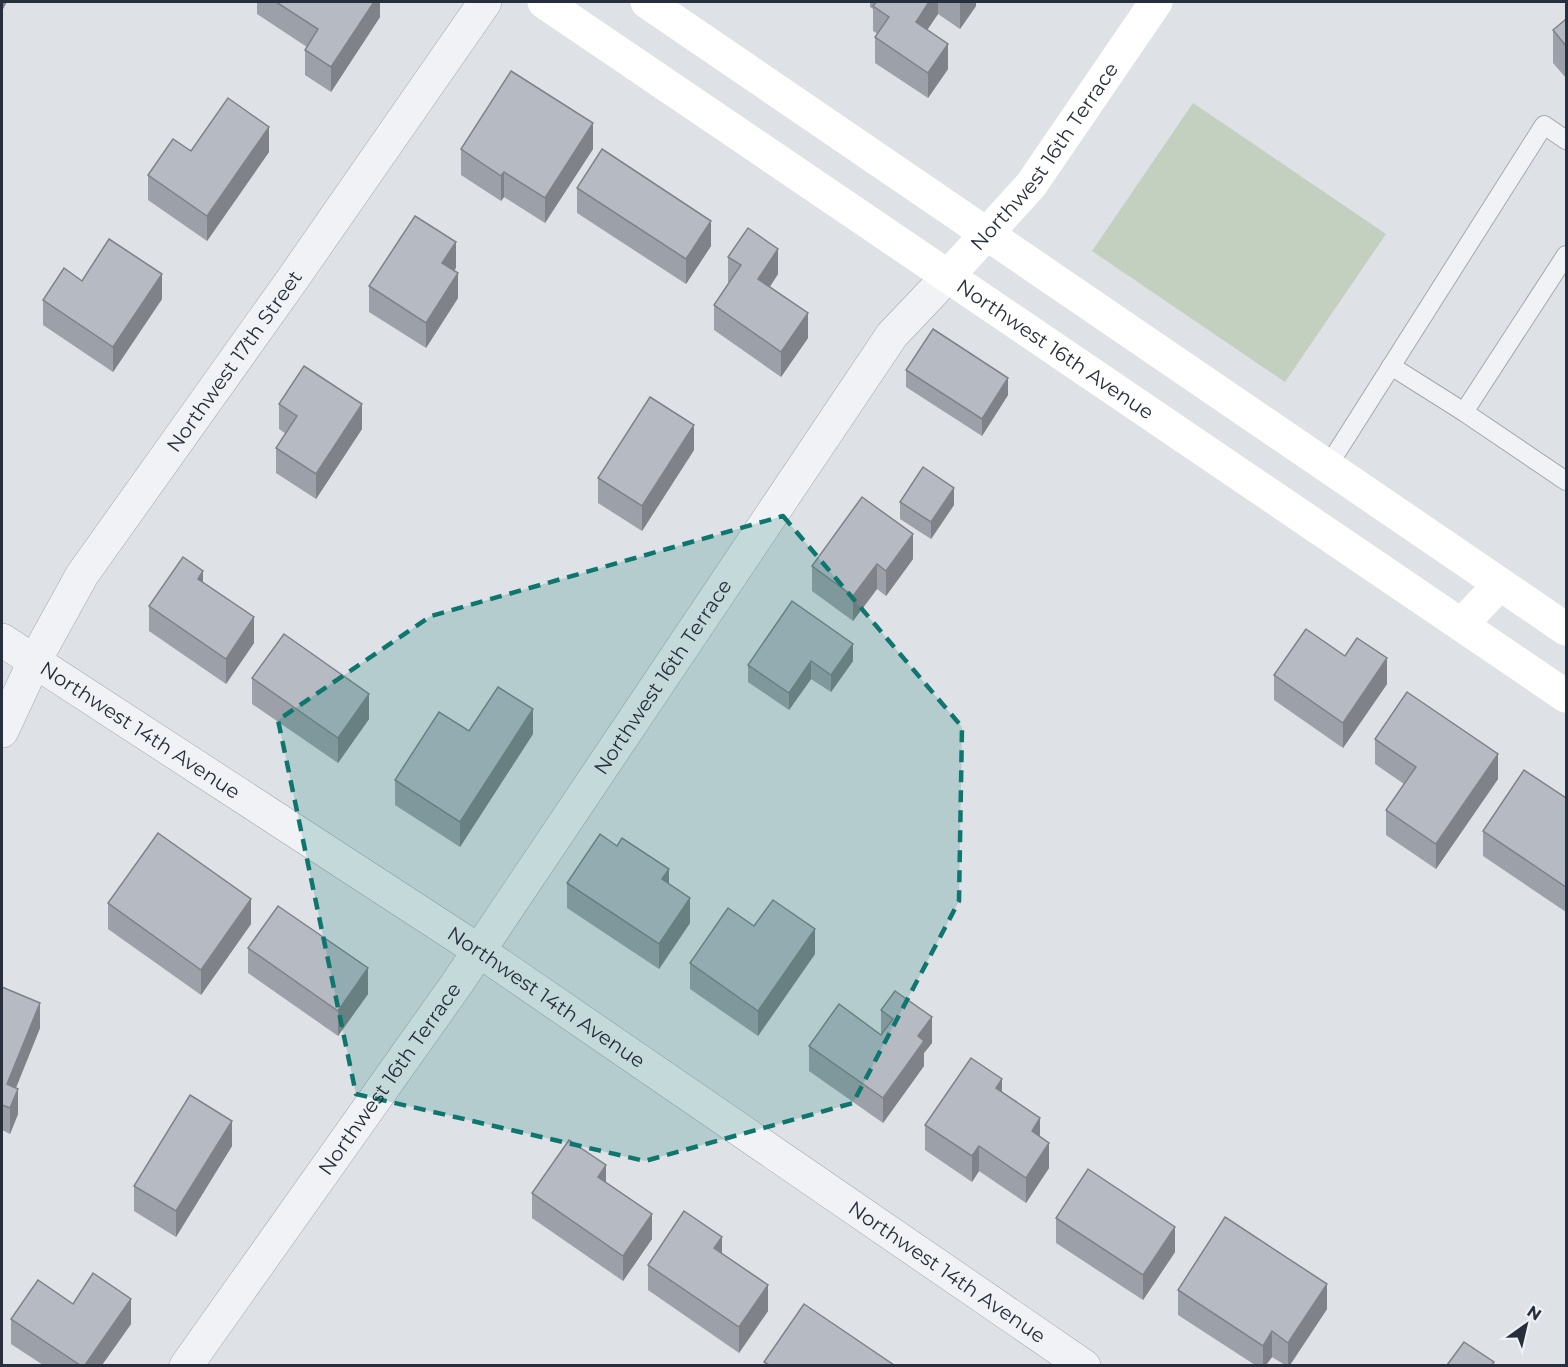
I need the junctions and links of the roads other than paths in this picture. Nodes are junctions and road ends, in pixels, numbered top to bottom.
1 (485, 2) edge
2 (544, 2) edge
3 (647, 2) edge
4 (1156, 2) edge
5 (1566, 140) edge
6 (987, 232) junction
7 (1566, 255) edge
8 (948, 276) junction
9 (1391, 366) junction
10 (1464, 412) junction
11 (1328, 466) junction
12 (1566, 481) edge
13 (1500, 584) junction
14 (1462, 624) junction
15 (1566, 629) edge
16 (2, 640) edge
17 (34, 662) junction
18 (1566, 696) edge
19 (2, 731) edge
20 (478, 950) junction
21 (186, 1365) edge
22 (1083, 1365) edge

1 - 17 street, Northwest 17th Street
2 - 8 main road, Northwest 16th Avenue
3 - 6 main road
4 - 6 main road, Northwest 16th Terrace
5 - 9 lane
6 - 8 main road, Northwest 16th Terrace
6 - 11 main road
7 - 10 lane
8 - 14 main road, Northwest 16th Avenue
8 - 20 street, Northwest 16th Terrace
9 - 10 lane
9 - 11 lane
10 - 12 lane
11 - 13 main road
13 - 14 main road
13 - 15 main road
14 - 18 main road, Northwest 16th Avenue
16 - 17 street, Northwest 14th Avenue
17 - 19 street, Northwest 17th Street
17 - 20 street, Northwest 14th Avenue
20 - 21 street, Northwest 16th Terrace
20 - 22 street, Northwest 14th Avenue

